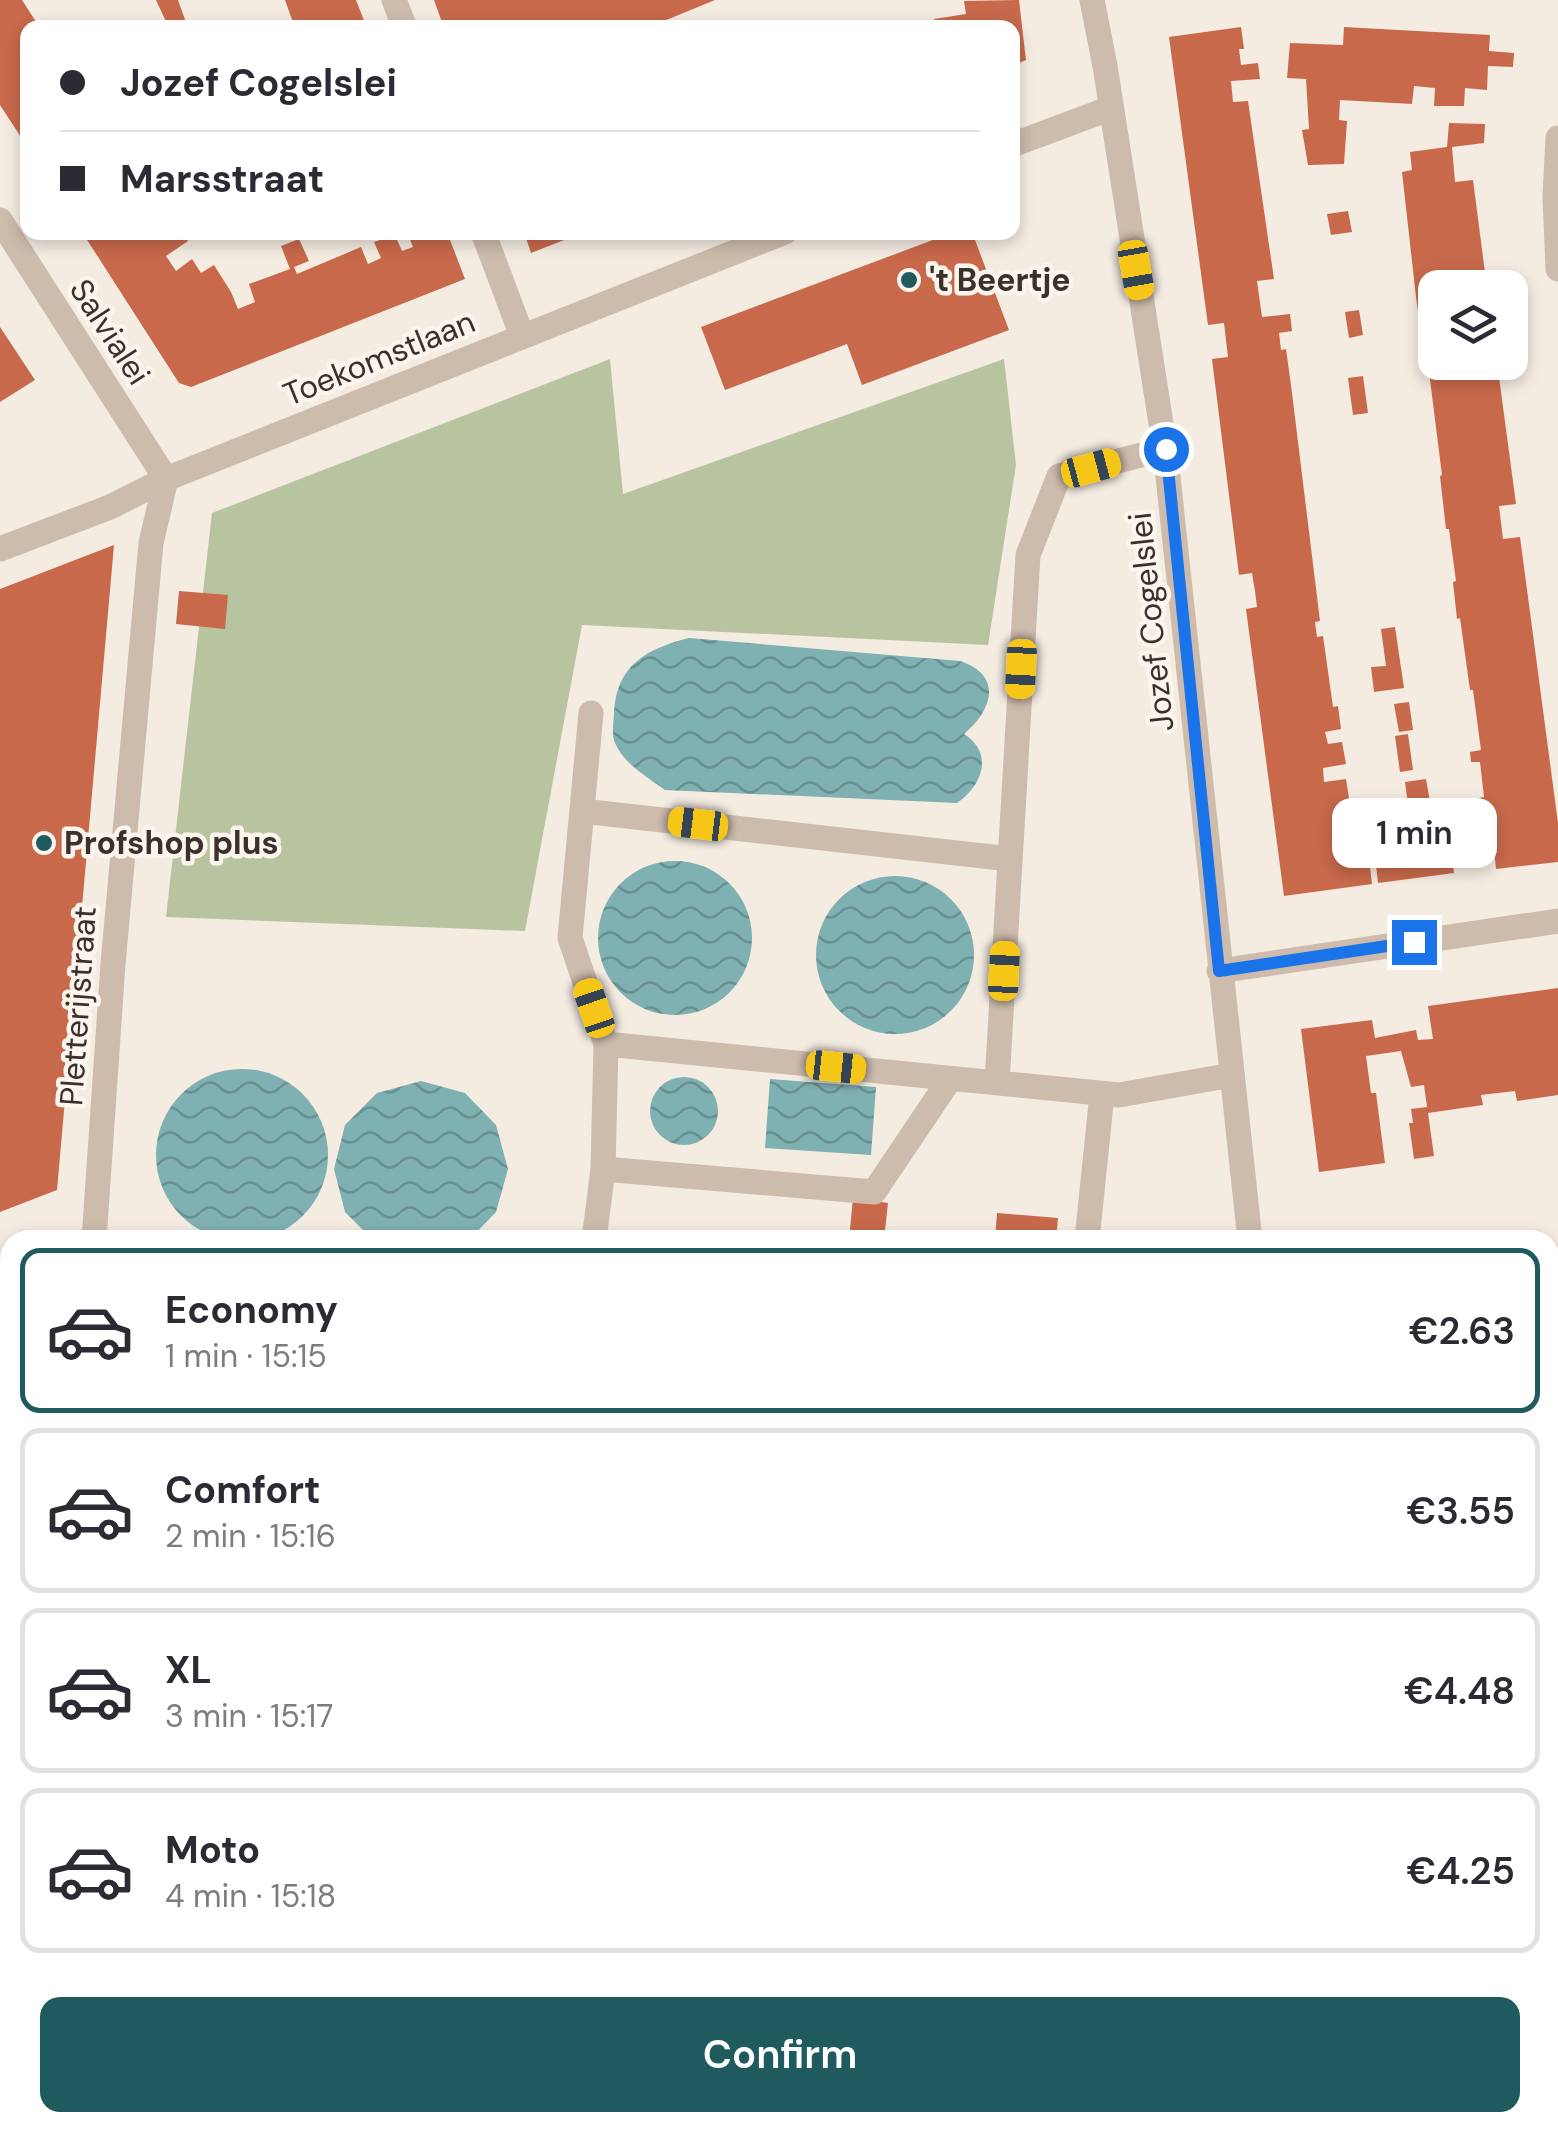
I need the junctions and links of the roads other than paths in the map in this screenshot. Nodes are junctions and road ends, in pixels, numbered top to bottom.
1 (1092, 0) edge
2 (1111, 108) junction
3 (1558, 138) edge
4 (1020, 142) edge
5 (0, 220) edge
6 (486, 240) edge
7 (765, 240) edge
8 (1558, 269) edge
9 (522, 336) junction
10 (1166, 449) junction
11 (166, 479) junction
12 (0, 548) edge
13 (591, 713) dead end
14 (582, 811) junction
15 (1010, 859) junction
16 (1558, 920) edge
17 (1219, 971) junction
18 (606, 1044) junction
19 (1232, 1075) junction
20 (950, 1078) junction
21 (997, 1083) junction
22 (1102, 1094) junction
23 (602, 1170) junction
24 (95, 1230) edge
25 (595, 1230) edge
26 (1089, 1230) edge
27 (1249, 1230) edge

1 - 2 street, Jozef Cogelslei
2 - 4 street
2 - 10 street, Jozef Cogelslei
3 - 8 street
5 - 11 street, Salvialei
6 - 9 street
7 - 9 street, Toekomstlaan
9 - 11 street, Toekomstlaan
10 - 15 street
10 - 17 street, Jozef Cogelslei
11 - 12 street, Toekomstlaan
11 - 24 street, Pletterijstraat
13 - 14 street
14 - 15 street
14 - 18 street
15 - 21 street
16 - 17 street
17 - 19 street, Jozef Cogelslei
18 - 20 street
18 - 23 street
19 - 22 street
19 - 27 street, Jozef Cogelslei
20 - 21 street
20 - 23 street
21 - 22 street
22 - 26 street
23 - 25 street

